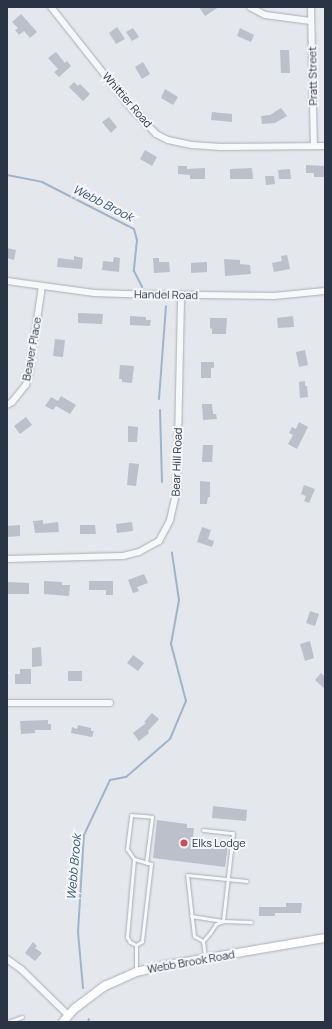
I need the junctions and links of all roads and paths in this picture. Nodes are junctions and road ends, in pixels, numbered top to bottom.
1 (51, 7) edge
2 (250, 7) edge
3 (311, 7) edge
4 (312, 21) junction
5 (314, 146) junction
6 (325, 146) edge
7 (7, 280) edge
8 (42, 286) junction
9 (325, 291) edge
10 (181, 295) junction
11 (7, 405) edge
12 (7, 559) edge
13 (7, 703) edge
14 (110, 703) dead end
15 (203, 830) dead end
16 (134, 859) junction
17 (146, 862) junction
18 (228, 879) junction
19 (247, 881) dead end
20 (191, 916) junction
21 (224, 921) junction
22 (251, 922) dead end
23 (325, 938) edge
24 (203, 941) junction
25 (136, 945) junction
26 (7, 959) edge
27 (206, 959) junction
28 (136, 972) junction
29 (22, 1017) dead end
30 (66, 1018) edge
31 (8, 1022) edge

1 - 5 street, Whittier Road
2 - 4 street
3 - 4 street, Pratt Street
4 - 5 street, Pratt Street
5 - 6 street, Whittier Road
7 - 8 street, Handel Road
8 - 10 street, Handel Road
8 - 11 street, Beaver Place
9 - 10 street, Handel Road
10 - 12 street, Bear Hill Road
13 - 14 street
15 - 18 lane
16 - 17 lane
16 - 17 lane
16 - 25 lane
17 - 25 lane
18 - 19 lane
18 - 20 lane
18 - 21 lane
20 - 21 lane
20 - 24 lane
21 - 22 lane
21 - 24 lane
23 - 27 street, Webb Brook Road
24 - 27 lane
25 - 28 lane
26 - 30 street, Webb Brook Road
27 - 28 street, Webb Brook Road
28 - 30 street, Webb Brook Road
29 - 31 lane

